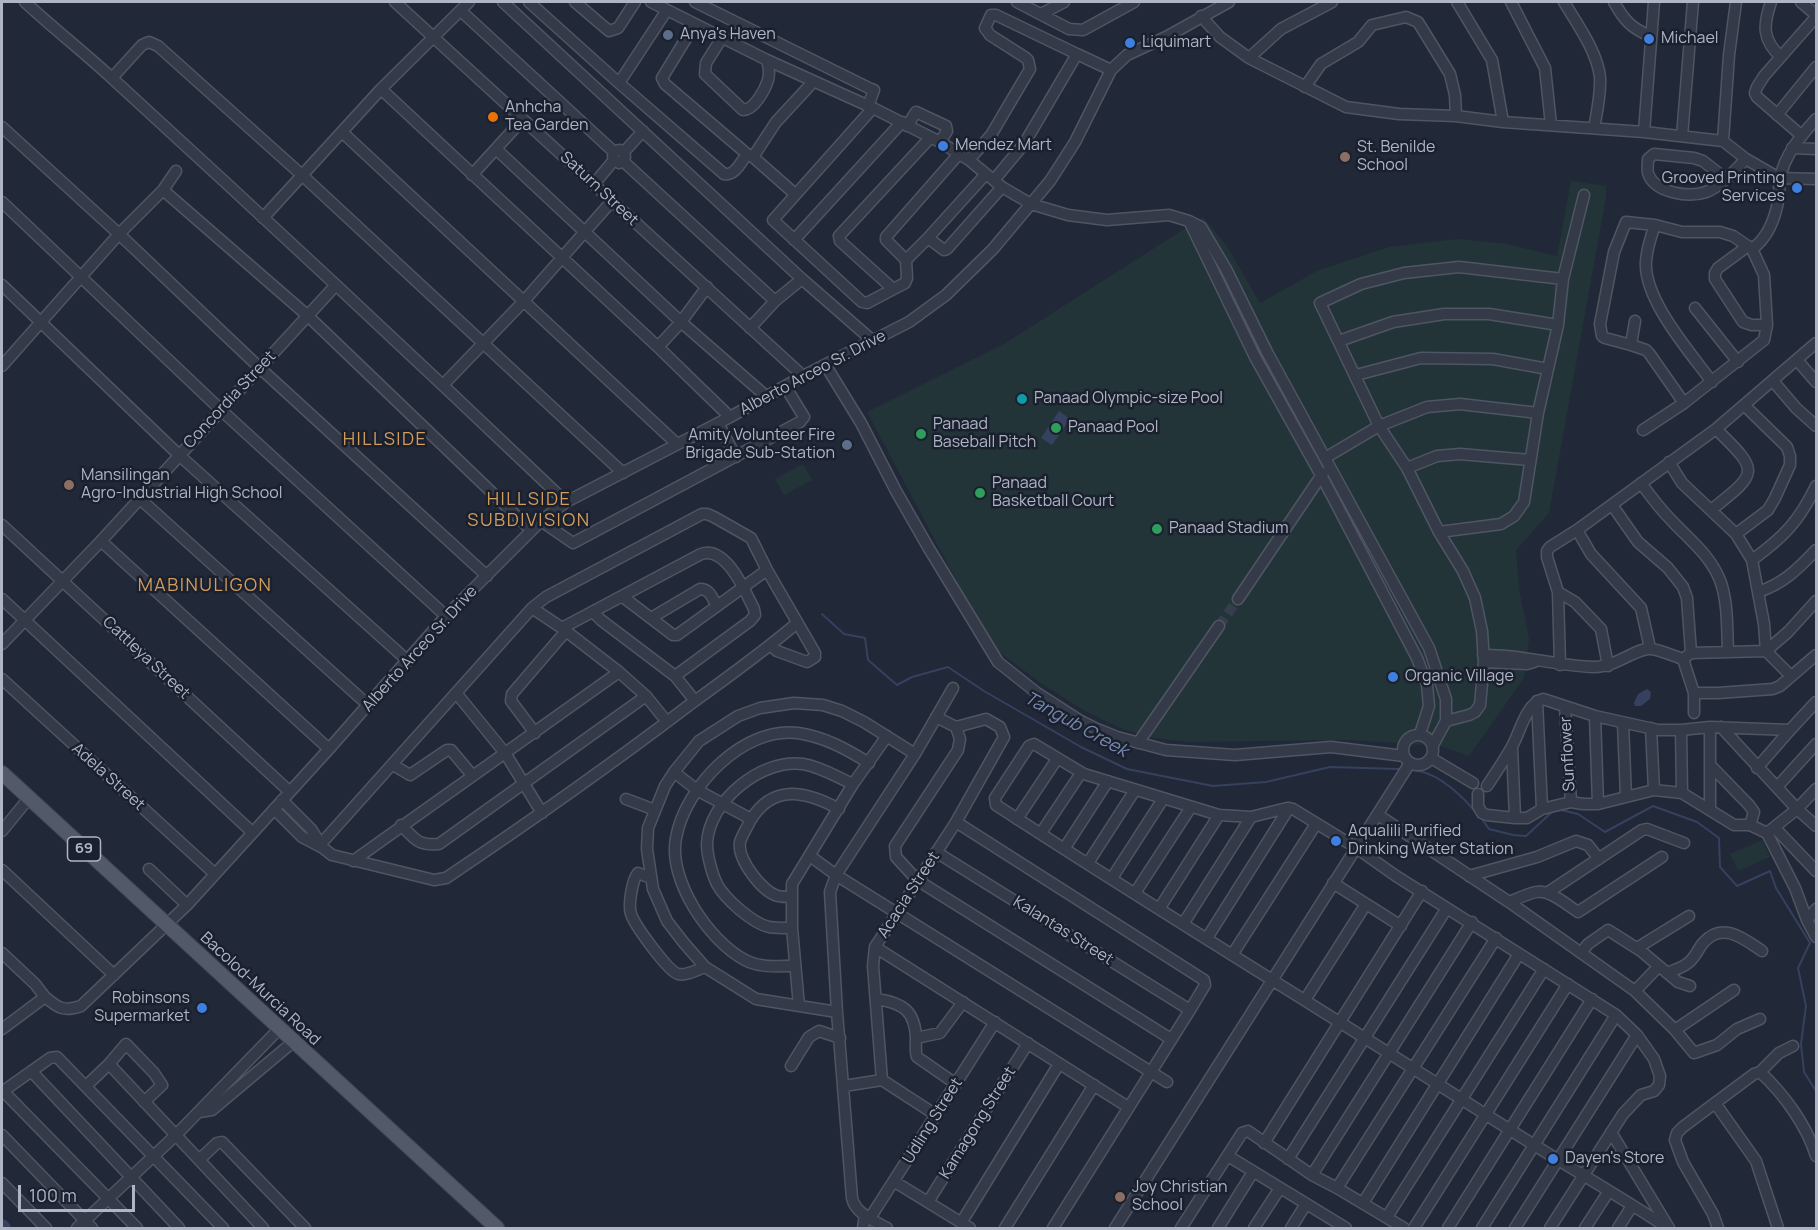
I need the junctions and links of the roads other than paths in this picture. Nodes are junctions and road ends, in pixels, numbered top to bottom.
1 (26, 2) edge
2 (395, 2) edge
3 (503, 2) edge
4 (529, 2) edge
5 (575, 2) edge
6 (635, 2) edge
7 (651, 2) edge
8 (695, 2) edge
9 (1017, 2) edge
10 (1064, 2) edge
11 (1134, 2) edge
12 (1229, 2) edge
13 (1332, 2) edge
14 (1457, 2) edge
15 (1511, 2) edge
16 (1564, 2) edge
17 (1614, 2) edge
18 (1654, 2) edge
19 (1693, 2) edge
20 (1736, 2) edge
21 (1771, 2) edge
22 (1801, 2) edge
23 (465, 6) edge
24 (667, 10) junction
25 (1041, 14) junction
26 (1201, 16) junction
27 (1816, 16) edge
28 (695, 24) junction
29 (433, 36) junction
30 (723, 36) junction
31 (1650, 36) junction
32 (1077, 54) junction
33 (1781, 57) junction
34 (1249, 58) junction
35 (767, 60) junction
36 (1816, 67) edge
37 (1111, 70) junction
38 (112, 78) junction
39 (813, 82) junction
40 (619, 83) junction
41 (1305, 87) junction
42 (381, 90) junction
43 (871, 107) junction
44 (1777, 114) junction
45 (1456, 116) junction
46 (523, 119) junction
47 (1816, 119) edge
48 (1503, 122) junction
49 (905, 124) junction
50 (1551, 125) junction
51 (2, 127) edge
52 (1594, 128) junction
53 (642, 130) junction
54 (342, 132) junction
55 (1644, 132) junction
56 (1682, 136) junction
57 (1802, 136) junction
58 (935, 140) junction
59 (1723, 141) junction
60 (1792, 148) junction
61 (496, 149) junction
62 (1816, 149) edge
63 (750, 155) junction
64 (958, 155) junction
65 (619, 156) junction
66 (1746, 159) junction
67 (969, 160) junction
68 (176, 171) dead end
69 (472, 175) junction
70 (303, 176) junction
71 (1779, 178) junction
72 (1816, 178) edge
73 (1726, 179) junction
74 (994, 181) junction
75 (594, 184) junction
76 (163, 190) junction
77 (795, 194) junction
78 (1584, 195) dead end
79 (2, 202) edge
80 (611, 202) junction
81 (1031, 204) junction
82 (263, 218) junction
83 (1189, 221) junction
84 (1655, 225) junction
85 (585, 230) junction
86 (119, 234) junction
87 (928, 237) junction
88 (794, 240) junction
89 (1750, 248) junction
90 (560, 257) junction
91 (906, 260) junction
92 (80, 278) junction
93 (802, 279) junction
94 (1563, 279) junction
95 (2, 285) edge
96 (335, 286) junction
97 (707, 287) junction
98 (892, 288) junction
99 (775, 301) junction
100 (523, 302) junction
101 (1695, 308) dead end
102 (308, 316) junction
103 (681, 321) junction
104 (1635, 321) dead end
105 (42, 322) junction
106 (1558, 325) junction
107 (1767, 325) junction
108 (750, 328) junction
109 (873, 341) junction
110 (1339, 341) junction
111 (483, 343) junction
112 (1816, 343) edge
113 (1631, 345) junction
114 (658, 347) junction
115 (1797, 360) junction
116 (1738, 362) junction
117 (2, 366) edge
118 (826, 366) junction
119 (261, 369) junction
120 (1548, 369) junction
121 (1356, 375) junction
122 (802, 376) junction
123 (1773, 381) junction
124 (1712, 382) junction
125 (1816, 382) edge
126 (443, 385) junction
127 (785, 386) junction
128 (767, 397) junction
129 (1684, 403) junction
130 (1744, 405) junction
131 (221, 410) junction
132 (1538, 413) junction
133 (730, 417) junction
134 (718, 423) junction
135 (1379, 426) junction
136 (1816, 426) edge
137 (1716, 429) junction
138 (1643, 430) dead end
139 (677, 444) junction
140 (179, 455) junction
141 (735, 457) junction
142 (1530, 459) junction
143 (1327, 462) junction
144 (1669, 462) junction
145 (1407, 468) junction
146 (623, 473) junction
147 (1321, 475) junction
148 (1641, 483) junction
149 (1816, 486) edge
150 (139, 498) junction
151 (566, 502) junction
152 (1612, 505) junction
153 (1711, 510) junction
154 (541, 521) junction
155 (2, 525) edge
156 (531, 530) junction
157 (1577, 530) junction
158 (1439, 532) junction
159 (1736, 534) junction
160 (101, 541) junction
161 (1816, 550) edge
162 (1752, 560) junction
163 (766, 570) junction
164 (487, 576) junction
165 (63, 581) junction
166 (743, 588) junction
167 (1558, 592) junction
168 (1758, 592) junction
169 (623, 597) junction
170 (2, 599) edge
171 (1238, 599) tunnel mouth
172 (1816, 601) edge
173 (717, 606) junction
174 (532, 608) junction
175 (593, 612) junction
176 (446, 616) junction
177 (651, 618) junction
178 (24, 619) junction
179 (797, 623) junction
180 (1219, 626) tunnel mouth
181 (564, 630) junction
182 (2, 644) edge
183 (771, 646) junction
184 (1650, 648) junction
185 (1766, 651) junction
186 (1728, 652) junction
187 (1816, 655) edge
188 (1687, 656) junction
189 (1484, 658) junction
190 (408, 661) junction
191 (1560, 664) junction
192 (1608, 666) junction
193 (619, 672) junction
194 (675, 676) junction
195 (1791, 676) junction
196 (2, 679) edge
197 (953, 688) dead end
198 (1694, 693) junction
199 (457, 694) junction
200 (646, 696) junction
201 (695, 701) junction
202 (1537, 701) junction
203 (1816, 702) edge
204 (369, 705) junction
205 (1565, 706) junction
206 (1694, 713) dead end
207 (1595, 716) junction
208 (936, 717) junction
209 (1446, 721) junction
210 (667, 722) junction
211 (1623, 723) junction
212 (956, 727) junction
213 (1715, 727) junction
214 (1652, 729) junction
215 (1681, 730) junction
216 (1790, 730) junction
217 (535, 733) junction
218 (1420, 734) junction
219 (887, 736) junction
220 (1137, 743) junction
221 (1816, 744) edge
222 (1433, 745) junction
223 (1512, 748) junction
224 (329, 749) junction
225 (505, 753) junction
226 (915, 754) junction
227 (1431, 758) junction
228 (1057, 759) junction
229 (1407, 759) junction
230 (869, 763) junction
231 (393, 765) junction
232 (1711, 766) junction
233 (1757, 768) junction
234 (674, 772) junction
235 (2, 773) edge
236 (1081, 773) junction
237 (472, 775) junction
238 (1108, 781) junction
239 (523, 784) junction
240 (854, 784) junction
241 (1777, 787) junction
242 (1816, 789) edge
243 (697, 790) junction
244 (1135, 790) junction
245 (1482, 790) junction
246 (1654, 790) junction
247 (1682, 794) junction
248 (1626, 797) junction
249 (29, 798) junction
250 (626, 799) dead end
251 (1163, 799) junction
252 (282, 800) junction
253 (1571, 802) junction
254 (723, 804) junction
255 (1598, 804) junction
256 (1191, 807) junction
257 (1289, 808) junction
258 (839, 809) junction
259 (1542, 809) junction
260 (1710, 809) junction
261 (1797, 809) junction
262 (655, 810) junction
263 (542, 813) junction
264 (1219, 815) junction
265 (1378, 815) junction
266 (1251, 817) junction
267 (1515, 818) junction
268 (752, 819) junction
269 (1017, 819) junction
270 (956, 822) junction
271 (1316, 824) junction
272 (401, 825) junction
273 (1750, 825) junction
274 (1816, 826) edge
275 (1771, 830) junction
276 (2, 831) edge
277 (252, 832) junction
278 (1041, 833) junction
279 (1684, 843) dead end
280 (321, 846) junction
281 (1355, 847) junction
282 (1064, 849) junction
283 (936, 852) junction
284 (810, 856) junction
285 (1662, 857) dead end
286 (1599, 859) junction
287 (353, 861) junction
288 (1088, 863) junction
289 (149, 869) dead end
290 (2, 870) edge
291 (1816, 871) edge
292 (215, 874) junction
293 (836, 875) junction
294 (1469, 876) junction
295 (651, 878) junction
296 (1112, 878) junction
297 (917, 880) junction
298 (1333, 883) junction
299 (1422, 891) junction
300 (1135, 893) junction
301 (1547, 893) junction
302 (792, 897) junction
303 (1509, 902) junction
304 (1366, 904) junction
305 (187, 905) junction
306 (1447, 908) junction
307 (1159, 909) junction
308 (1816, 909) edge
309 (898, 914) junction
310 (1689, 916) dead end
311 (1807, 920) junction
312 (1472, 922) junction
313 (1183, 924) junction
314 (166, 925) junction
315 (1401, 926) junction
316 (792, 928) junction
317 (1816, 937) edge
318 (1207, 938) junction
319 (1496, 938) junction
320 (875, 947) junction
321 (1636, 948) junction
322 (1762, 951) dead end
323 (2, 953) edge
324 (1581, 953) junction
325 (1519, 954) junction
326 (1232, 955) junction
327 (794, 966) junction
328 (705, 967) junction
329 (1544, 969) junction
330 (1663, 970) junction
331 (114, 975) junction
332 (1272, 980) junction
333 (1568, 984) junction
334 (1690, 986) dead end
335 (1734, 990) dead end
336 (1635, 991) junction
337 (45, 997) junction
338 (877, 999) junction
339 (1592, 999) junction
340 (1305, 1000) junction
341 (963, 1002) junction
342 (799, 1006) junction
343 (1190, 1010) junction
344 (837, 1012) junction
345 (1616, 1015) junction
346 (1760, 1019) dead end
347 (995, 1022) junction
348 (1340, 1022) junction
349 (2, 1029) edge
350 (279, 1029) junction
351 (1675, 1030) junction
352 (1636, 1035) junction
353 (840, 1038) junction
354 (916, 1038) junction
355 (1366, 1038) junction
356 (1171, 1039) junction
357 (293, 1042) junction
358 (1028, 1043) junction
359 (1793, 1046) dead end
360 (260, 1051) junction
361 (1390, 1053) junction
362 (269, 1061) junction
363 (109, 1064) junction
364 (1059, 1064) junction
365 (791, 1066) dead end
366 (1413, 1069) junction
367 (32, 1072) junction
368 (1150, 1072) junction
369 (1760, 1072) junction
370 (882, 1080) junction
371 (1167, 1082) dead end
372 (956, 1084) junction
373 (1437, 1084) junction
374 (1094, 1085) junction
375 (86, 1086) junction
376 (844, 1086) junction
377 (2, 1091) edge
378 (222, 1094) junction
379 (1461, 1099) junction
380 (144, 1102) junction
381 (1715, 1103) junction
382 (1128, 1107) junction
383 (1486, 1114) junction
384 (936, 1115) junction
385 (1511, 1129) junction
386 (1611, 1132) junction
387 (2, 1135) edge
388 (176, 1135) junction
389 (1264, 1143) junction
390 (1534, 1144) junction
391 (153, 1155) junction
392 (1228, 1156) junction
393 (1816, 1156) edge
394 (200, 1159) junction
395 (1288, 1159) junction
396 (1558, 1160) junction
397 (1253, 1172) junction
398 (1312, 1175) junction
399 (1583, 1175) junction
400 (131, 1178) junction
401 (895, 1182) junction
402 (2, 1184) edge
403 (1280, 1188) junction
404 (1337, 1188) junction
405 (1609, 1191) junction
406 (108, 1199) junction
407 (928, 1202) junction
408 (1363, 1203) junction
409 (1306, 1204) junction
410 (1632, 1206) junction
411 (867, 1216) junction
412 (1386, 1217) junction
413 (1331, 1225) edge
414 (1655, 1225) edge
415 (85, 1226) edge
416 (489, 1226) edge
417 (965, 1226) edge
418 (46, 1228) edge
419 (137, 1228) edge
420 (179, 1228) edge
421 (223, 1228) edge
422 (263, 1228) edge
423 (305, 1228) edge
424 (863, 1228) edge
425 (886, 1228) edge
426 (1005, 1228) edge
427 (1053, 1228) edge
428 (1115, 1228) edge
429 (1181, 1228) edge
430 (1218, 1228) edge
431 (1254, 1228) edge
432 (1291, 1228) edge
433 (1346, 1228) edge
434 (1404, 1228) edge
435 (1414, 1228) edge
436 (1448, 1228) edge
437 (1482, 1228) edge
438 (1515, 1228) edge
439 (1550, 1228) edge
440 (1585, 1228) edge
441 (1618, 1228) edge
442 (1669, 1228) edge
443 (1718, 1228) edge
444 (1778, 1228) edge

1 - 38 street
2 - 29 street, Saturn Street
3 - 53 street
4 - 40 street
5 - 6 street
7 - 24 street
8 - 43 street
9 - 25 street
10 - 25 street
11 - 25 street
12 - 26 street, Alberto Arceo Sr. Drive
13 - 34 street
14 - 48 street
15 - 50 street
16 - 52 street
17 - 31 street
18 - 31 street
19 - 56 street
20 - 59 street
21 - 33 street
22 - 27 street
23 - 29 street
23 - 65 street
24 - 28 street
24 - 40 street
26 - 34 street
26 - 37 street, Alberto Arceo Sr. Drive
27 - 33 street
28 - 30 street
28 - 63 street
29 - 42 street
29 - 46 street, Saturn Street
30 - 35 street
30 - 35 street
31 - 55 street
32 - 37 street
32 - 67 street
32 - 74 street
33 - 44 street
34 - 41 street
35 - 39 street
36 - 44 street
37 - 81 street, Alberto Arceo Sr. Drive
38 - 70 street
38 - 82 street
39 - 43 street
39 - 63 street
40 - 63 street
41 - 45 street
41 - 45 street
42 - 54 street
42 - 69 street
43 - 49 street
43 - 77 street
44 - 57 street
45 - 48 street
46 - 61 street
46 - 75 street, Saturn Street
47 - 57 street
48 - 50 street
49 - 58 street
49 - 58 street
49 - 88 street
50 - 52 street
51 - 86 street
52 - 55 street
53 - 65 street
53 - 93 street
54 - 70 street
54 - 100 street
55 - 56 street
56 - 59 street
57 - 60 street
58 - 64 street
58 - 98 street
59 - 66 street
60 - 62 street
60 - 71 street
61 - 69 street
61 - 85 street
63 - 77 street
64 - 67 street
64 - 91 street
65 - 75 street
65 - 99 street
66 - 71 street
66 - 73 street
67 - 74 street
68 - 76 street
69 - 90 street
70 - 82 street
70 - 111 street
71 - 72 street
71 - 89 street
73 - 73 street
74 - 81 street
74 - 87 street
74 - 87 street
75 - 80 street, Saturn Street
76 - 86 street
76 - 102 street
77 - 88 street
78 - 94 street
79 - 92 street
80 - 85 street
80 - 97 street, Saturn Street
81 - 83 street
81 - 109 street, Alberto Arceo Sr. Drive
82 - 96 street
83 - 143 street
83 - 147 street
84 - 89 street
84 - 113 street
84 - 124 street
85 - 90 street
85 - 103 street
86 - 92 street
86 - 119 street
87 - 91 street
88 - 98 street
89 - 107 street
89 - 107 street
90 - 100 street
90 - 114 street
91 - 98 street
92 - 105 street
92 - 131 street
93 - 99 street
93 - 109 street
94 - 106 street
94 - 110 street
95 - 105 street
96 - 102 street, Concordia Street
96 - 126 street
97 - 103 street
97 - 108 street, Saturn Street
99 - 108 street
100 - 111 street
100 - 139 street
101 - 116 street
102 - 119 street, Concordia Street
102 - 156 street
103 - 114 street
103 - 128 street
104 - 113 street
105 - 117 street
105 - 140 street
106 - 110 street
106 - 120 street
107 - 116 street
108 - 122 street, Saturn Street
109 - 118 street, Alberto Arceo Sr. Drive
110 - 121 street
111 - 126 street
111 - 146 street
112 - 115 street
113 - 129 street
114 - 133 street
115 - 123 street
115 - 125 street
116 - 124 street
118 - 122 street, Alberto Arceo Sr. Drive
118 - 220 street
119 - 131 street, Concordia Street
119 - 164 street
120 - 121 street
120 - 132 street
121 - 135 street
122 - 127 street, Alberto Arceo Sr. Drive
123 - 130 street
123 - 136 street
124 - 129 street
126 - 151 street
127 - 128 street, Alberto Arceo Sr. Drive
127 - 141 street
128 - 133 street, Alberto Arceo Sr. Drive
129 - 138 street
130 - 137 street
130 - 159 street
131 - 140 street, Concordia Street
131 - 176 street
132 - 135 street
132 - 142 street
133 - 134 street, Alberto Arceo Sr. Drive
134 - 139 street, Alberto Arceo Sr. Drive
134 - 141 street
135 - 143 street
135 - 145 street
137 - 144 street
137 - 153 street
139 - 146 street, Alberto Arceo Sr. Drive
140 - 150 street, Concordia Street
140 - 190 street
141 - 154 street
142 - 145 street
142 - 158 street
143 - 147 street
143 - 209 street
144 - 148 street
144 - 153 street
145 - 158 street
146 - 151 street, Alberto Arceo Sr. Drive
147 - 171 street
147 - 218 street
148 - 152 street
148 - 186 street
149 - 162 street
150 - 160 street, Concordia Street
150 - 204 street
151 - 154 street, Alberto Arceo Sr. Drive
152 - 157 street
152 - 188 street
153 - 159 street
154 - 156 street, Alberto Arceo Sr. Drive
155 - 165 street, Cattleya Street
156 - 164 street, Alberto Arceo Sr. Drive
157 - 167 street
157 - 184 street
158 - 189 street
159 - 162 street
160 - 165 street, Concordia Street
160 - 224 street
161 - 168 street
162 - 168 street
163 - 166 street
163 - 174 street
163 - 179 street
164 - 176 street, Alberto Arceo Sr. Drive
165 - 178 street, Concordia Street
165 - 252 street, Cattleya Street
166 - 169 street
166 - 173 street
166 - 194 street
167 - 191 street
167 - 192 street
168 - 185 street
169 - 175 street
169 - 177 street
170 - 178 street
172 - 185 street
173 - 177 street
173 - 177 street
174 - 181 street
174 - 199 street
175 - 181 street
175 - 194 street
176 - 190 street, Alberto Arceo Sr. Drive
178 - 182 street, Concordia Street
178 - 277 street
179 - 183 street
179 - 183 street
180 - 220 street
181 - 193 street
181 - 217 street
183 - 201 street
184 - 188 street
184 - 192 street
185 - 186 street
185 - 195 street
186 - 188 street
187 - 195 street
188 - 198 street
189 - 191 street
189 - 209 street
190 - 204 street, Alberto Arceo Sr. Drive
191 - 192 street
193 - 200 street
193 - 217 street
194 - 201 street
195 - 198 street
196 - 292 street, Adela Street
197 - 208 street
198 - 206 street
199 - 225 street
199 - 231 street
200 - 210 street
200 - 239 street
201 - 210 street
202 - 205 street
202 - 223 street
202 - 259 street
203 - 216 street
204 - 224 street, Alberto Arceo Sr. Drive
205 - 207 street
205 - 253 street, Sunflower
207 - 211 street
207 - 255 street
208 - 212 street
208 - 226 street
209 - 222 street
210 - 263 street
211 - 214 street
211 - 248 street
212 - 270 street, Acacia Street
212 - 297 street
213 - 215 street
213 - 216 street
213 - 232 street
213 - 233 street
214 - 215 street
214 - 246 street
215 - 247 street
216 - 233 street
217 - 225 street
218 - 222 street
218 - 229 street
219 - 226 street
219 - 230 street
219 - 234 street
220 - 229 street
221 - 241 street
222 - 227 street
223 - 245 street
223 - 267 street
224 - 252 street, Alberto Arceo Sr. Drive
225 - 237 street
225 - 239 street
226 - 293 street
227 - 229 street
227 - 245 street
228 - 236 street
228 - 269 street
228 - 269 street
229 - 265 street
230 - 240 street
230 - 243 street
231 - 237 street
231 - 280 street
232 - 260 street
232 - 273 street
233 - 241 street
234 - 243 street
234 - 262 street
235 - 249 main road, Bacolod-Murcia Road / 69
236 - 238 street
236 - 278 street
237 - 272 street
238 - 244 street
238 - 282 street
239 - 263 street
239 - 272 street
240 - 254 street
240 - 258 street
241 - 261 street
242 - 261 street
243 - 254 street
243 - 327 street
244 - 251 street
244 - 288 street
245 - 267 street
246 - 247 street
246 - 248 street
247 - 260 street
248 - 255 street
249 - 276 street
249 - 314 main road, Bacolod-Murcia Road / 69
250 - 262 street
251 - 256 street
251 - 296 street
252 - 277 street, Alberto Arceo Sr. Drive
252 - 280 street, Cattleya Street
253 - 255 street
253 - 259 street
254 - 268 street
254 - 316 street
256 - 264 street
256 - 300 street
257 - 266 street
257 - 271 street
257 - 318 street
258 - 268 street
258 - 284 street
259 - 267 street
260 - 273 street
261 - 274 street
261 - 275 street
262 - 295 street
263 - 287 street
264 - 266 street
264 - 307 street
265 - 281 street
265 - 294 street
266 - 313 street
268 - 302 street
269 - 278 street
270 - 283 street, Acacia Street
270 - 343 street
271 - 281 street
271 - 326 street
272 - 287 street
273 - 275 street
275 - 291 street
275 - 311 street
277 - 292 street, Alberto Arceo Sr. Drive
278 - 282 street
279 - 286 street
280 - 287 street
281 - 298 street
281 - 299 street
282 - 288 street
283 - 297 street, Acacia Street
283 - 343 street, Kalantas Street
284 - 293 street
284 - 302 street
285 - 301 street
286 - 294 street
286 - 301 street
288 - 296 street
289 - 305 street
290 - 331 street
292 - 305 street, Alberto Arceo Sr. Drive
293 - 309 street
293 - 344 street
294 - 303 street
295 - 328 street
295 - 328 street
296 - 300 street
297 - 309 street, Acacia Street
297 - 356 street
298 - 304 street
298 - 332 street
299 - 306 street
299 - 315 street
300 - 307 street
301 - 303 street
302 - 316 street
303 - 324 street
304 - 315 street
304 - 340 street
305 - 314 street, Alberto Arceo Sr. Drive
306 - 312 street
306 - 355 street
307 - 313 street
308 - 311 street
309 - 320 street, Acacia Street
309 - 368 street
310 - 321 street
311 - 317 street
312 - 319 street
312 - 361 street
313 - 318 street
314 - 331 street, Alberto Arceo Sr. Drive
314 - 350 main road, Bacolod-Murcia Road / 69
315 - 348 street
316 - 327 street
318 - 326 street
319 - 325 street
319 - 366 street
320 - 338 street, Acacia Street
320 - 341 street
321 - 324 street
321 - 330 street
322 - 330 street
323 - 337 street
324 - 336 street
325 - 329 street
325 - 373 street
326 - 332 street
327 - 342 street
328 - 342 street
329 - 333 street
329 - 379 street
330 - 334 street
330 - 336 street
331 - 337 street, Alberto Arceo Sr. Drive
332 - 340 street
332 - 428 street
333 - 339 street
333 - 383 street
335 - 351 street
336 - 351 street
337 - 349 street
338 - 354 street
338 - 370 street, Acacia Street
339 - 345 street
339 - 385 street
340 - 348 street
341 - 347 street
341 - 354 street
342 - 344 street
343 - 356 street
344 - 353 street
345 - 352 street
345 - 390 street
346 - 351 street
347 - 358 street
347 - 372 street, Udling Street
348 - 355 street
348 - 389 street
350 - 357 main road, Bacolod-Murcia Road / 69
350 - 360 street
352 - 386 street
352 - 396 street
353 - 365 street
353 - 376 street
354 - 372 street
355 - 361 street
355 - 395 street
356 - 368 street
357 - 362 street
357 - 416 main road, Bacolod-Murcia Road / 69
358 - 364 street
358 - 407 street, Kamagong Street
359 - 369 street
360 - 362 street
360 - 378 street
361 - 366 street
361 - 398 street
362 - 378 street
363 - 375 street
363 - 380 street
363 - 380 street
364 - 374 street
364 - 417 street
366 - 373 street
366 - 404 street
367 - 375 street
367 - 377 street
367 - 400 street
368 - 371 street
368 - 382 street
369 - 381 street
369 - 393 street
370 - 376 street
370 - 384 street
372 - 384 street, Udling Street
373 - 379 street
373 - 408 street
374 - 382 street
374 - 426 street
375 - 391 street
376 - 411 street
377 - 406 street
378 - 388 street
379 - 383 street
379 - 412 street
380 - 388 street
381 - 443 street
381 - 444 street
382 - 427 street
383 - 385 street
383 - 435 street
384 - 401 street, Udling Street
385 - 390 street
385 - 436 street
386 - 399 street
386 - 442 street
387 - 415 street
388 - 391 street
388 - 394 street
389 - 392 street
389 - 395 street
390 - 396 street
390 - 437 street
391 - 400 street
391 - 421 street
392 - 397 street
392 - 429 street
394 - 422 street
394 - 423 street
395 - 398 street
396 - 399 street
396 - 438 street
397 - 403 street
397 - 430 street
398 - 404 street
399 - 405 street
399 - 439 street
400 - 406 street
400 - 420 street
401 - 407 street
401 - 411 street, Udling Street
402 - 418 street
403 - 409 street
403 - 431 street
404 - 408 street
405 - 410 street
405 - 440 street
406 - 415 street
406 - 419 street
407 - 417 street
408 - 412 street
409 - 413 street
409 - 432 street
410 - 414 street
410 - 441 street
411 - 424 street
411 - 425 street
412 - 434 street
413 - 433 street
414 - 442 street

